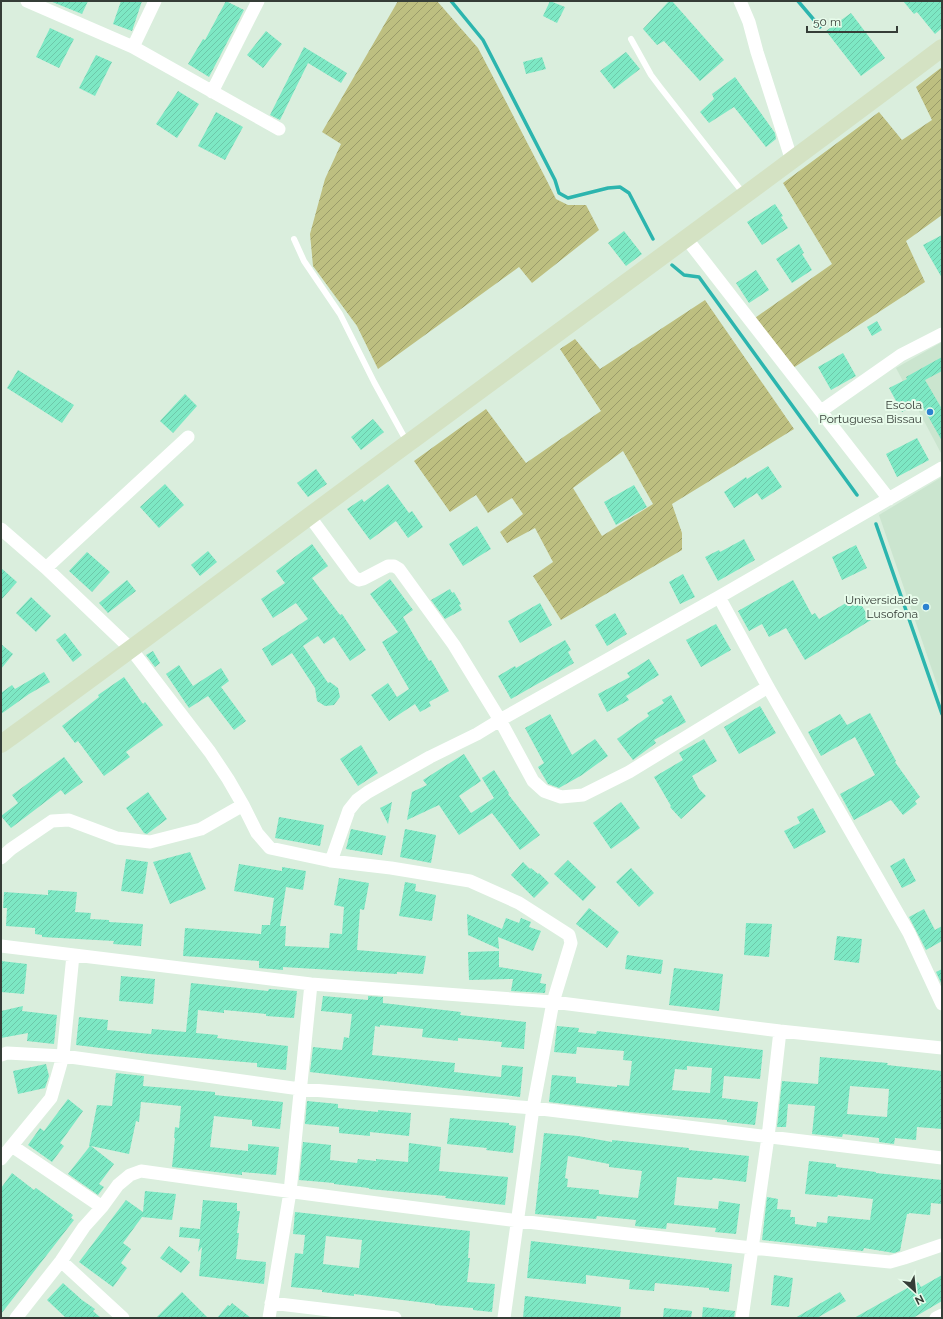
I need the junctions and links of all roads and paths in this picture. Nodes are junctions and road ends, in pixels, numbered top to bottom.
1 (27, 1) edge
2 (155, 1) edge
3 (258, 1) edge
4 (740, 1) edge
5 (40, 4) edge
6 (631, 39) dead end
7 (133, 47) junction
8 (942, 48) edge
9 (212, 92) junction
10 (279, 129) dead end
11 (792, 161) junction
12 (745, 195) junction
13 (686, 238) junction
14 (294, 239) dead end
15 (942, 334) edge
16 (821, 411) junction
17 (188, 437) dead end
18 (408, 443) junction
19 (942, 468) edge
20 (889, 498) junction
21 (310, 517) junction
22 (2, 532) edge
23 (46, 568) junction
24 (719, 597) junction
25 (131, 649) junction
26 (768, 687) junction
27 (500, 720) junction
28 (1, 744) edge
29 (243, 805) junction
30 (1, 858) edge
31 (331, 861) junction
32 (1, 946) edge
33 (73, 955) junction
34 (311, 984) junction
35 (553, 1002) junction
36 (942, 1004) edge
37 (780, 1031) junction
38 (942, 1048) edge
39 (1, 1055) edge
40 (63, 1056) junction
41 (300, 1089) junction
42 (533, 1108) junction
43 (768, 1137) junction
44 (12, 1146) junction
45 (942, 1158) edge
46 (1, 1159) edge
47 (290, 1192) junction
48 (102, 1207) junction
49 (517, 1220) junction
50 (942, 1245) edge
51 (752, 1249) junction
52 (61, 1261) junction
53 (271, 1303) junction
54 (942, 1315) edge
55 (16, 1318) edge
56 (124, 1318) edge
57 (268, 1318) edge
58 (395, 1318) edge
59 (504, 1318) edge
60 (742, 1318) edge
61 (936, 1318) edge

1 - 5 street
2 - 7 street
3 - 9 street
4 - 11 street
5 - 7 street
6 - 12 lane
7 - 9 street
8 - 11 main road
9 - 10 street
11 - 12 main road
12 - 13 main road
13 - 16 street
13 - 18 main road
14 - 18 lane
15 - 16 street
16 - 20 street
17 - 23 street
18 - 21 main road
19 - 20 street
20 - 24 street
21 - 25 main road
21 - 27 street
22 - 23 street
23 - 25 street
24 - 26 street
24 - 27 street
25 - 28 main road
25 - 29 street
26 - 27 street
26 - 36 street
27 - 31 street
29 - 30 street
29 - 31 street
31 - 35 street
32 - 33 street
33 - 34 street
33 - 40 street
34 - 35 street
34 - 41 street
35 - 37 street
35 - 42 street
37 - 38 street
37 - 43 street
39 - 40 street
40 - 41 street
40 - 44 street
41 - 42 street
41 - 47 street
42 - 43 street
42 - 49 street
43 - 45 street
43 - 51 street
44 - 46 street
44 - 48 street
47 - 48 street
47 - 49 street
47 - 53 street
48 - 52 street
49 - 51 street
49 - 59 street
50 - 51 street
51 - 60 street
52 - 55 street
52 - 56 street
53 - 57 street
53 - 58 street
54 - 61 street

